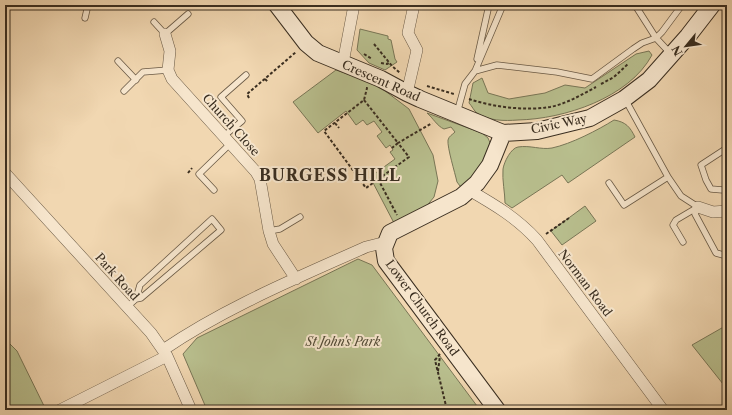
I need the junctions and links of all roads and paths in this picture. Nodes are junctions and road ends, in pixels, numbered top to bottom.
1 (88, 5) edge
2 (277, 5) edge
3 (354, 5) edge
4 (414, 5) edge
5 (489, 5) edge
6 (503, 5) edge
7 (635, 5) edge
8 (682, 5) edge
9 (712, 5) edge
10 (188, 14) dead end
11 (84, 18) dead end
12 (154, 22) dead end
13 (165, 34) junction
14 (656, 38) junction
15 (306, 43) junction
16 (374, 44) dead end
17 (364, 54) dead end
18 (672, 55) junction
19 (118, 61) dead end
20 (631, 61) dead end
21 (283, 63) junction
22 (342, 63) junction
23 (389, 63) junction
24 (286, 67) dead end
25 (168, 70) junction
26 (475, 71) junction
27 (246, 75) dead end
28 (265, 78) junction
29 (136, 80) junction
30 (268, 82) dead end
31 (361, 86) dead end
32 (408, 87) junction
33 (124, 91) dead end
34 (462, 96) junction
35 (249, 98) dead end
36 (624, 99) junction
37 (364, 100) junction
38 (457, 113) junction
39 (335, 123) junction
40 (432, 123) dead end
41 (338, 128) dead end
42 (503, 133) junction
43 (228, 140) junction
44 (398, 143) junction
45 (392, 148) dead end
46 (727, 148) edge
47 (5, 173) edge
48 (668, 177) junction
49 (378, 179) junction
50 (608, 183) dead end
51 (727, 187) edge
52 (214, 190) dead end
53 (470, 190) junction
54 (698, 207) junction
55 (727, 211) edge
56 (300, 217) dead end
57 (569, 218) dead end
58 (403, 226) junction
59 (269, 231) junction
60 (537, 240) junction
61 (386, 242) junction
62 (683, 242) dead end
63 (727, 256) edge
64 (296, 279) junction
65 (136, 299) junction
66 (127, 307) junction
67 (165, 353) junction
68 (438, 373) junction
69 (32, 410) edge
70 (49, 410) edge
71 (60, 410) edge
72 (191, 410) edge
73 (447, 410) edge
74 (497, 410) edge
75 (663, 410) edge

1 - 11 lane
2 - 15 street, Crescent Road
3 - 22 street
4 - 32 street
5 - 26 lane
6 - 26 lane
7 - 14 lane
8 - 14 lane
9 - 18 street, Civic Way
10 - 13 lane
12 - 13 lane
13 - 25 street
14 - 18 lane
14 - 26 lane
15 - 21 path
15 - 22 street, Crescent Road
16 - 23 path
17 - 23 path
18 - 36 street, Civic Way
19 - 29 lane
20 - 34 path
21 - 24 path
21 - 28 path
22 - 32 street, Crescent Road
23 - 32 path
25 - 29 lane
25 - 43 street, Church Close
26 - 34 lane
27 - 43 lane
28 - 30 path
28 - 35 path
29 - 33 lane
31 - 37 path
32 - 34 path
32 - 38 street, Crescent Road
34 - 38 lane
36 - 42 street, Civic Way
36 - 48 lane
37 - 39 path
37 - 44 path
38 - 42 street, Crescent Road
39 - 41 path
39 - 49 path
40 - 44 path
42 - 53 street, Lower Church Road
43 - 52 lane
43 - 59 street, Church Close
44 - 45 path
44 - 49 path
46 - 51 lane
47 - 66 street, Park Road
48 - 50 lane
48 - 54 lane
49 - 58 path
53 - 58 street, Lower Church Road
53 - 60 street, Norman Road
54 - 55 street
54 - 62 lane
54 - 63 lane
56 - 59 lane
57 - 60 path
58 - 61 street, Lower Church Road
59 - 64 street, Church Close
60 - 75 street, Norman Road
61 - 64 street
61 - 74 street, Lower Church Road
64 - 67 street
65 - 65 lane
65 - 66 lane
66 - 67 street, Park Road
67 - 71 street
67 - 72 street, Park Road
68 - 68 path
68 - 73 path
69 - 70 path

